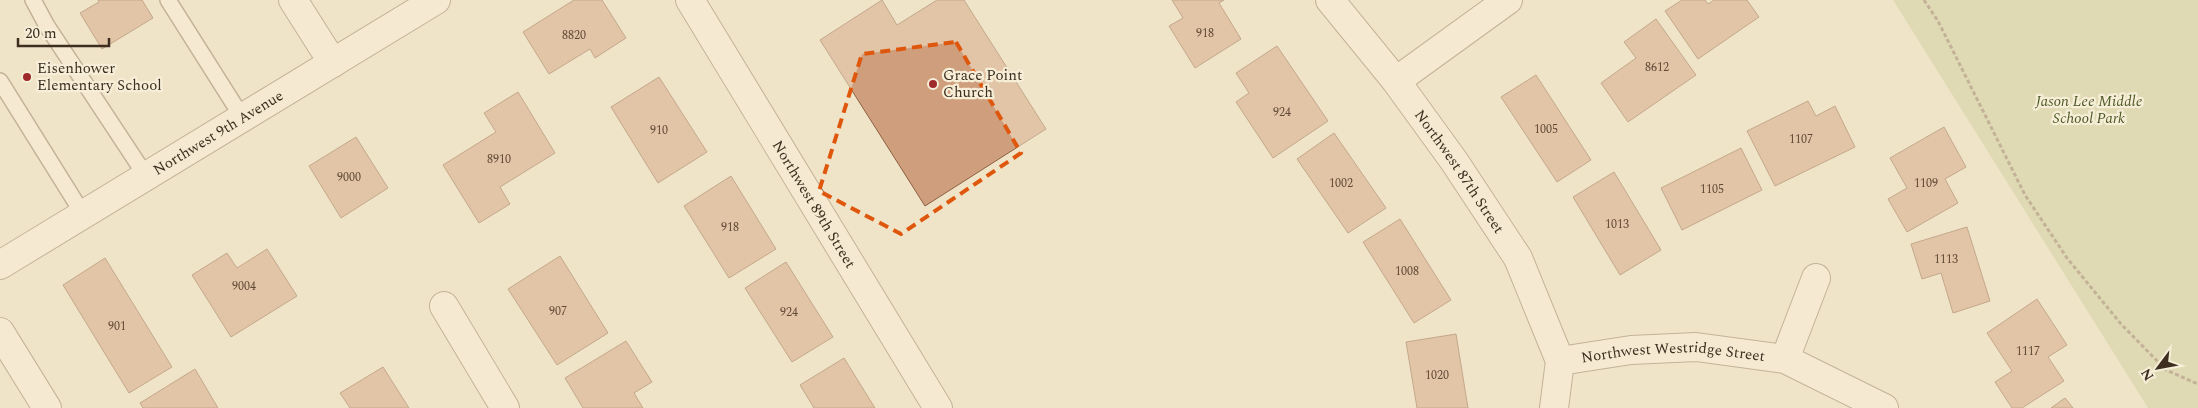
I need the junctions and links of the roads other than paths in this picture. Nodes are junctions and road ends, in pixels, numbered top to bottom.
1 (33, 0) edge
2 (168, 0) edge
3 (293, 0) edge
4 (436, 0) edge
5 (690, 0) edge
6 (1330, 0) edge
7 (1508, 0) edge
8 (333, 63) junction
9 (0, 81) edge
10 (1396, 81) junction
11 (242, 117) junction
12 (146, 176) junction
13 (83, 214) junction
14 (0, 265) edge
15 (1816, 278) dead end
16 (444, 306) dead end
17 (0, 332) edge
18 (1784, 359) junction
19 (1560, 361) junction
20 (47, 408) edge
21 (505, 408) edge
22 (938, 408) edge
23 (1554, 408) edge
24 (1884, 408) edge

1 - 12 lane
2 - 11 lane
3 - 8 street
4 - 8 street, Northwest 9th Avenue
5 - 22 street, Northwest 89th Street
6 - 10 street, Northwest 87th Street
7 - 10 street
8 - 11 street, Northwest 9th Avenue
9 - 13 lane
10 - 19 street, Northwest 87th Street
11 - 12 street, Northwest 9th Avenue
12 - 13 street, Northwest 9th Avenue
13 - 14 street, Northwest 9th Avenue
15 - 18 street, Northwest Westridge Street
16 - 21 street
17 - 20 street
18 - 19 street, Northwest Westridge Street
18 - 24 street, Northwest Westridge Street
19 - 23 street

